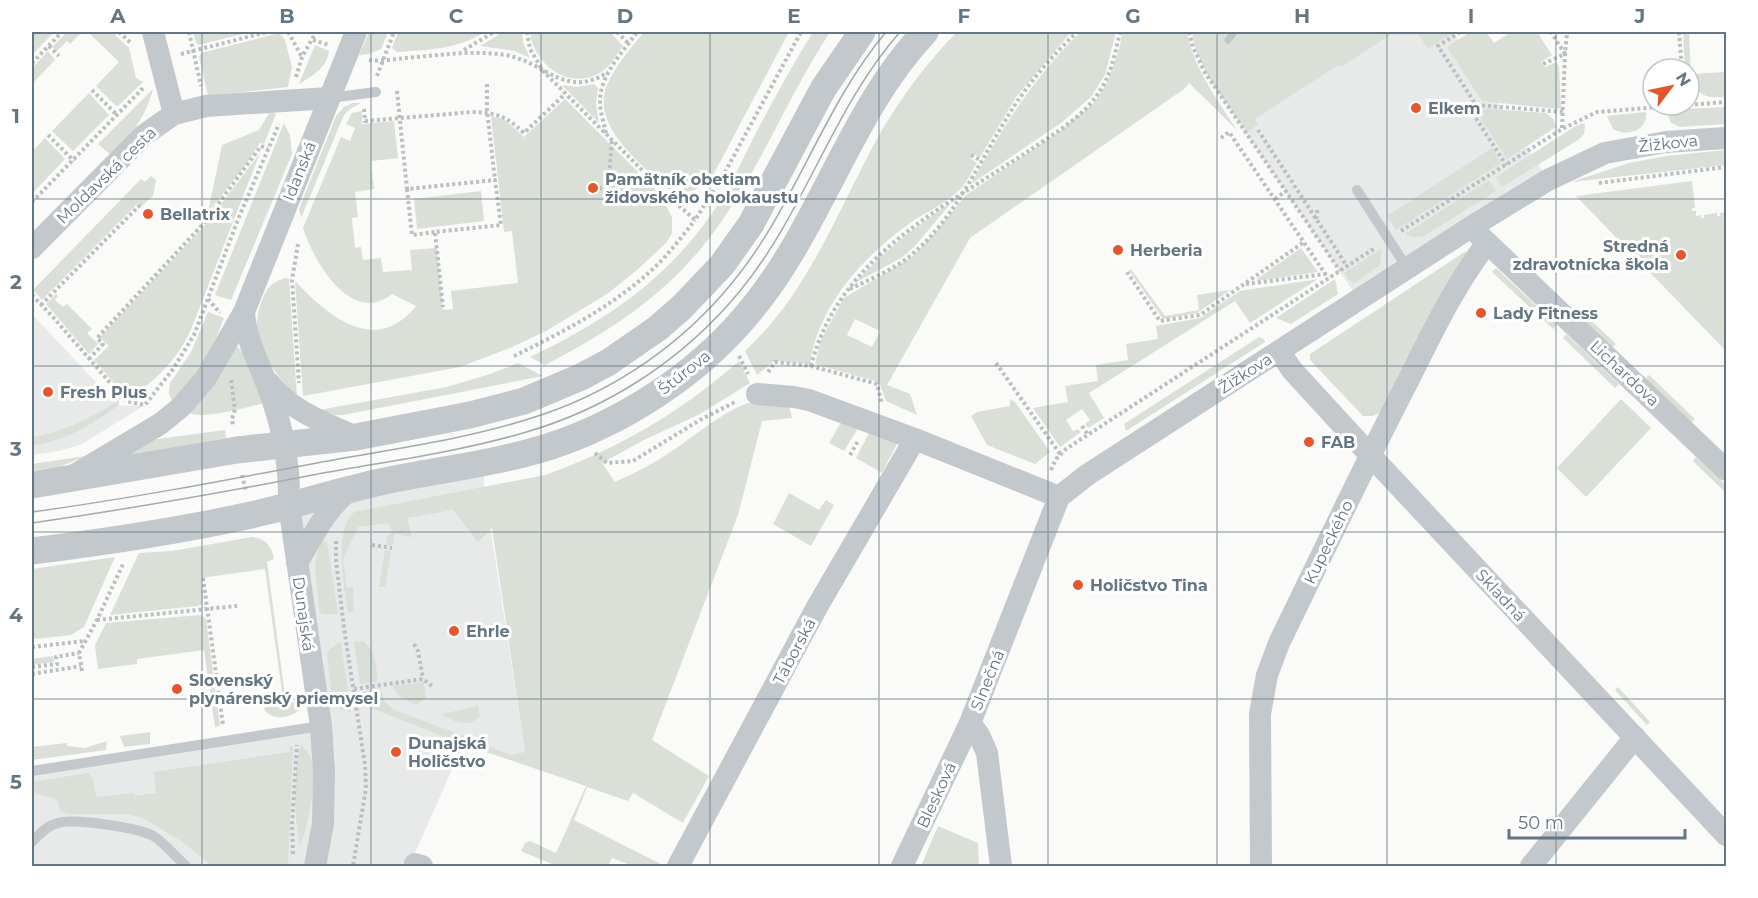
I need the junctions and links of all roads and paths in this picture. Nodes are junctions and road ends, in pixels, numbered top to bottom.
1 (62, 32) edge
2 (119, 32) edge
3 (153, 32) edge
4 (189, 32) edge
5 (267, 32) edge
6 (288, 32) edge
7 (316, 32) edge
8 (356, 32) edge
9 (394, 32) edge
10 (494, 32) edge
11 (527, 32) edge
12 (617, 32) edge
13 (638, 32) edge
14 (801, 32) edge
15 (862, 32) edge
16 (925, 32) edge
17 (1077, 32) edge
18 (1120, 32) edge
19 (1190, 32) edge
20 (1460, 32) edge
21 (1551, 32) edge
22 (1568, 32) edge
23 (1679, 32) edge
24 (629, 44) junction
25 (48, 45) junction
26 (462, 51) junction
27 (194, 52) junction
28 (1565, 54) junction
29 (59, 56) dead end
30 (302, 57) junction
31 (1681, 57) edge
32 (153, 60) junction
33 (32, 63) edge
34 (1543, 64) dead end
35 (543, 71) junction
36 (608, 72) junction
37 (487, 84) dead end
38 (92, 90) dead end
39 (397, 91) dead end
40 (376, 92) dead end
41 (566, 94) junction
42 (329, 98) junction
43 (288, 101) junction
44 (1726, 102) edge
45 (1701, 104) edge
46 (1476, 105) junction
47 (206, 106) junction
48 (360, 108) dead end
49 (1641, 108) edge
50 (1564, 112) junction
51 (488, 113) junction
52 (174, 114) junction
53 (117, 115) junction
54 (399, 118) junction
55 (1562, 129) junction
56 (1258, 130) dead end
57 (48, 135) dead end
58 (607, 135) junction
59 (1221, 138) dead end
60 (1726, 138) edge
61 (612, 139) junction
62 (268, 149) junction
63 (971, 156) dead end
64 (74, 160) junction
65 (982, 161) junction
66 (1506, 165) junction
67 (1726, 167) edge
68 (1491, 175) junction
69 (495, 180) junction
70 (1495, 182) dead end
71 (1596, 183) dead end
72 (593, 188) dead end
73 (407, 189) junction
74 (1357, 190) dead end
75 (1286, 191) junction
76 (963, 194) junction
77 (1275, 199) junction
78 (32, 202) edge
79 (1318, 207) dead end
80 (141, 208) dead end
81 (1316, 219) junction
82 (695, 220) junction
83 (1471, 227) junction
84 (435, 232) junction
85 (1388, 239) junction
86 (1304, 242) junction
87 (1487, 243) junction
88 (32, 248) edge
89 (296, 256) dead end
90 (1347, 266) junction
91 (1407, 268) junction
92 (1340, 271) junction
93 (1127, 272) dead end
94 (1327, 276) junction
95 (1243, 284) junction
96 (849, 290) junction
97 (32, 296) edge
98 (208, 299) junction
99 (41, 305) junction
100 (443, 307) dead end
101 (234, 315) junction
102 (1280, 351) junction
103 (514, 356) dead end
104 (89, 358) junction
105 (996, 363) dead end
106 (811, 366) dead end
107 (264, 377) junction
108 (300, 385) dead end
109 (757, 394) joint
110 (1082, 426) dead end
111 (1088, 435) junction
112 (356, 437) junction
113 (915, 439) junction
114 (284, 444) junction
115 (592, 451) dead end
116 (1060, 454) junction
117 (1370, 454) junction
118 (1726, 470) edge
119 (67, 480) junction
120 (32, 485) edge
121 (350, 490) junction
122 (1050, 493) junction
123 (290, 505) junction
124 (337, 532) dead end
125 (372, 545) dead end
126 (392, 548) dead end
127 (32, 551) edge
128 (124, 553) dead end
129 (297, 562) junction
130 (203, 578) dead end
131 (237, 606) dead end
132 (207, 609) junction
133 (97, 620) junction
134 (85, 641) junction
135 (414, 644) dead end
136 (32, 647) edge
137 (79, 653) junction
138 (32, 667) edge
139 (32, 674) edge
140 (423, 678) junction
141 (433, 687) dead end
142 (354, 689) junction
143 (970, 723) junction
144 (310, 728) junction
145 (1635, 737) junction
146 (225, 741) junction
147 (32, 771) edge
148 (1726, 835) edge
149 (32, 842) edge
150 (293, 860) dead end
151 (186, 867) edge
152 (315, 867) edge
153 (353, 867) edge
154 (678, 867) edge
155 (902, 867) edge
156 (1001, 867) edge
157 (1261, 867) edge
158 (1531, 867) edge

1 - 25 path
2 - 32 path
3 - 32 street
4 - 27 path
5 - 27 path
6 - 30 path
7 - 30 path
8 - 42 street, Idanská
9 - 26 path
10 - 26 path
11 - 35 path
12 - 24 path
13 - 24 path
14 - 82 path
15 - 112 street
16 - 121 street, Štúrova
17 - 65 path
18 - 76 path
19 - 75 path
20 - 46 path
21 - 28 path
22 - 28 path
23 - 31 path
24 - 36 path
25 - 29 path
25 - 33 path
26 - 35 path
27 - 32 path
27 - 47 path
28 - 34 path
28 - 50 path
30 - 43 path
32 - 52 street
32 - 53 path
35 - 36 path
35 - 41 path
36 - 58 path
37 - 51 path
38 - 53 path
39 - 54 path
40 - 42 lane
41 - 51 path
41 - 58 path
42 - 43 street, Moldavská cesta
42 - 101 street, Idanská
43 - 47 street, Moldavská cesta
43 - 62 path
44 - 45 path
46 - 50 path
46 - 66 path
47 - 52 street, Moldavská cesta
48 - 54 path
49 - 55 path
50 - 55 path
51 - 54 path
51 - 69 path
52 - 88 street, Moldavská cesta
53 - 64 path
54 - 73 path
55 - 66 path
56 - 81 path
57 - 64 path
58 - 61 path
59 - 77 path
60 - 83 street, Žižkova
61 - 72 path
61 - 82 path
62 - 98 path
62 - 104 path
63 - 65 path
64 - 78 path
65 - 76 path
66 - 68 path
67 - 71 path
68 - 70 path
68 - 85 path
69 - 73 path
69 - 84 path
73 - 84 path
74 - 85 lane
75 - 77 path
75 - 92 path
76 - 96 path
76 - 96 path
77 - 86 path
79 - 81 path
80 - 99 path
81 - 90 path
82 - 103 path
83 - 87 street, Lichardova
83 - 91 street, Žižkova
84 - 100 path
85 - 90 path
85 - 91 lane
86 - 94 path
86 - 95 path
87 - 117 street, Kupeckého
87 - 118 street, Lichardova
89 - 108 path
90 - 92 path
91 - 102 street, Žižkova
92 - 94 path
93 - 95 path
94 - 95 path
94 - 111 path
96 - 106 path
97 - 99 path
98 - 101 path
98 - 104 path
99 - 104 path
101 - 107 street
101 - 119 street, Idanská
102 - 117 street, Skladná
102 - 122 street, Žižkova
105 - 116 path
107 - 112 street
107 - 114 street
109 - 113 street
109 - 115 path
110 - 111 path
111 - 116 path
112 - 114 street
113 - 122 street
113 - 154 street, Táborská
114 - 119 street
114 - 123 street, Dunajská
116 - 122 path
117 - 145 street, Skladná
117 - 157 street, Kupeckého
119 - 120 street
121 - 123 street, Štúrova
121 - 129 street
122 - 143 street, Slnečná
123 - 127 street
123 - 129 street, Dunajská
124 - 142 path
125 - 126 path
128 - 133 path
129 - 144 street, Dunajská
130 - 132 path
131 - 132 path
132 - 133 path
132 - 146 path
133 - 134 path
134 - 136 path
134 - 137 path
135 - 140 path
137 - 138 path
137 - 139 path
140 - 141 path
140 - 142 path
142 - 153 path
143 - 155 street, Blesková
143 - 156 street, Slnečná
144 - 146 lane
144 - 150 path
144 - 152 street, Dunajská
145 - 148 street, Skladná
145 - 158 street
146 - 147 lane
149 - 151 lane

